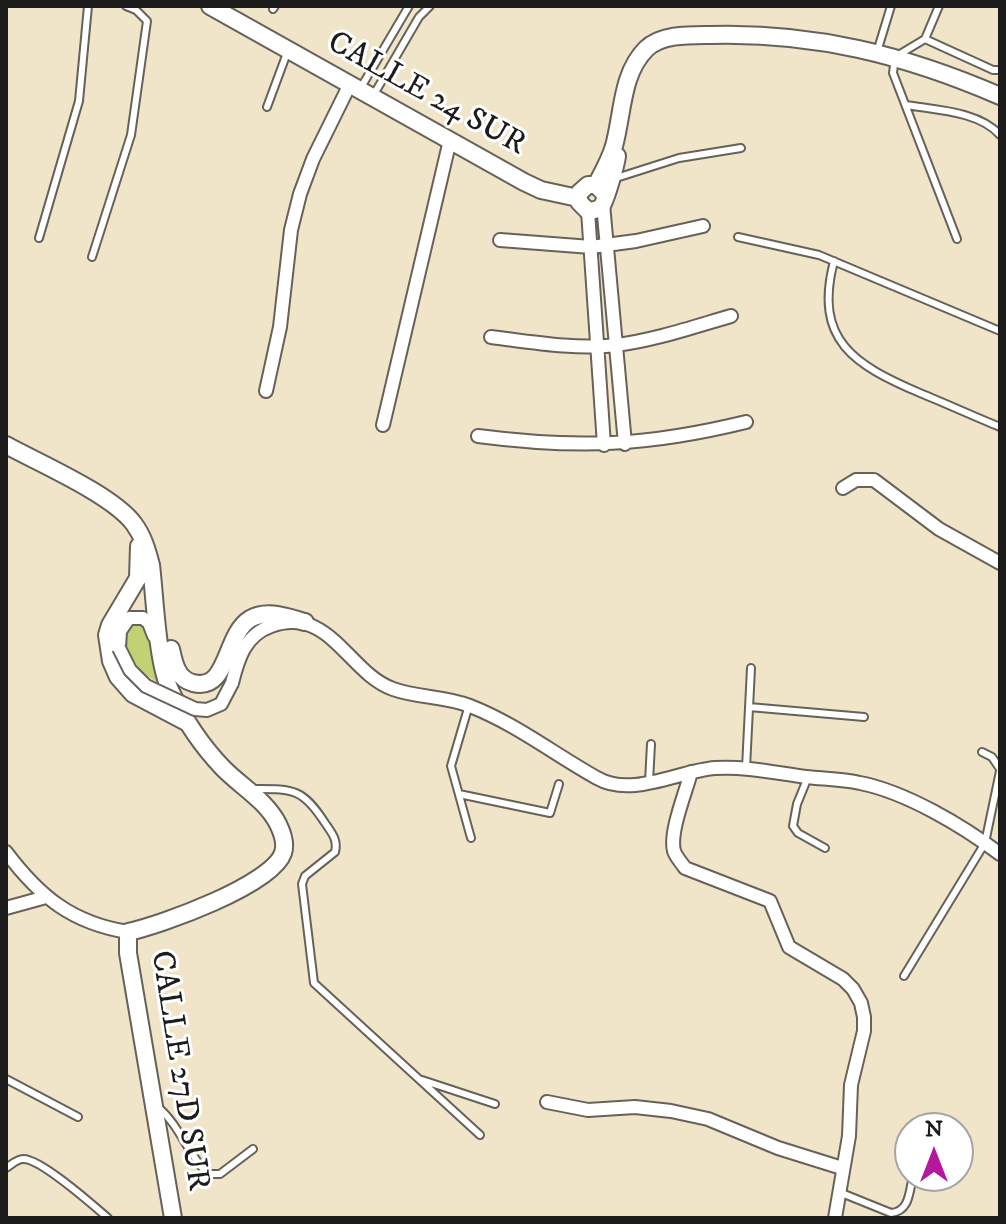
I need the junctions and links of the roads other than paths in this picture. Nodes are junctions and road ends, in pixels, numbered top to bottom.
1 (88, 6) edge
2 (126, 6) edge
3 (210, 6) edge
4 (409, 6) edge
5 (430, 6) edge
6 (891, 6) edge
7 (939, 6) edge
8 (925, 39) junction
9 (289, 50) junction
10 (877, 52) junction
11 (895, 57) junction
12 (1000, 70) edge
13 (361, 90) junction
14 (1000, 96) edge
15 (906, 105) junction
16 (267, 107) dead end
17 (1000, 135) edge
18 (450, 140) junction
19 (741, 148) dead end
20 (597, 195) junction
21 (703, 226) dead end
22 (738, 237) dead end
23 (39, 238) dead end
24 (957, 239) dead end
25 (500, 240) dead end
26 (608, 245) junction
27 (591, 247) junction
28 (92, 257) dead end
29 (834, 261) junction
30 (731, 316) dead end
31 (1000, 331) edge
32 (491, 337) dead end
33 (617, 344) junction
34 (597, 346) junction
35 (266, 391) dead end
36 (746, 422) dead end
37 (383, 425) dead end
38 (1000, 427) edge
39 (478, 436) dead end
40 (625, 444) junction
41 (6, 445) edge
42 (604, 445) junction
43 (843, 488) dead end
44 (129, 518) junction
45 (1000, 563) edge
46 (151, 565) junction
47 (124, 604) junction
48 (157, 617) junction
49 (113, 620) junction
50 (305, 622) junction
51 (119, 648) junction
52 (751, 668) dead end
53 (165, 674) junction
54 (469, 705) junction
55 (749, 707) junction
56 (864, 717) dead end
57 (191, 726) junction
58 (651, 744) dead end
59 (982, 752) dead end
60 (746, 769) junction
61 (1000, 770) edge
62 (691, 772) junction
63 (808, 777) junction
64 (649, 782) junction
65 (559, 784) dead end
66 (247, 789) junction
67 (459, 794) junction
68 (471, 838) dead end
69 (985, 843) junction
70 (825, 848) dead end
71 (6, 852) edge
72 (1000, 854) edge
73 (46, 897) junction
74 (6, 908) edge
75 (128, 932) junction
76 (904, 976) dead end
77 (6, 1079) edge
78 (418, 1079) junction
79 (547, 1102) dead end
80 (153, 1103) junction
81 (495, 1104) dead end
82 (78, 1117) dead end
83 (480, 1135) dead end
84 (253, 1149) dead end
85 (6, 1168) edge
86 (842, 1168) junction
87 (839, 1192) junction
88 (909, 1192) edge
89 (108, 1218) edge
90 (173, 1218) edge
91 (835, 1218) edge

1 - 23 lane
2 - 28 lane
3 - 9 street, CALLE 24 SUR
4 - 13 lane
5 - 13 lane
6 - 10 lane
7 - 8 lane
8 - 11 lane
8 - 12 lane
9 - 13 street, CALLE 24 SUR
9 - 16 lane
10 - 11 street
10 - 20 street
11 - 14 street
11 - 15 lane
13 - 18 street, CALLE 24 SUR
13 - 35 street
15 - 17 lane
15 - 24 lane
18 - 20 street, CALLE 24 SUR
18 - 37 street
19 - 20 lane
20 - 26 street
20 - 27 street
21 - 26 street
22 - 29 lane
25 - 27 street
26 - 27 street
26 - 33 street
27 - 34 street
29 - 31 lane
29 - 38 lane
30 - 33 street
32 - 34 street
33 - 34 street
33 - 40 street
34 - 42 street
36 - 40 street
39 - 42 street
40 - 42 street
41 - 44 street
43 - 45 street
44 - 46 street
44 - 47 street
46 - 48 street
46 - 50 street
47 - 48 street
47 - 49 street
48 - 53 street
49 - 51 street
49 - 57 street
50 - 51 street, bridge
50 - 54 street
51 - 53 street
52 - 55 lane
53 - 57 street
54 - 64 street
54 - 67 lane
55 - 56 lane
55 - 60 lane
57 - 66 street
58 - 64 lane
59 - 61 lane
60 - 62 street
60 - 63 street
61 - 69 lane
62 - 64 street
62 - 86 street
63 - 69 street
63 - 70 lane
65 - 67 lane
66 - 75 street
66 - 78 lane
67 - 68 lane
69 - 72 street
69 - 76 lane
71 - 73 street
73 - 74 street
73 - 75 street
75 - 80 street, CALLE 27D SUR
77 - 82 lane
78 - 81 lane
78 - 83 lane
79 - 86 street
80 - 84 lane
80 - 90 street, CALLE 27D SUR
85 - 89 lane
86 - 87 street
87 - 88 lane
87 - 91 street

